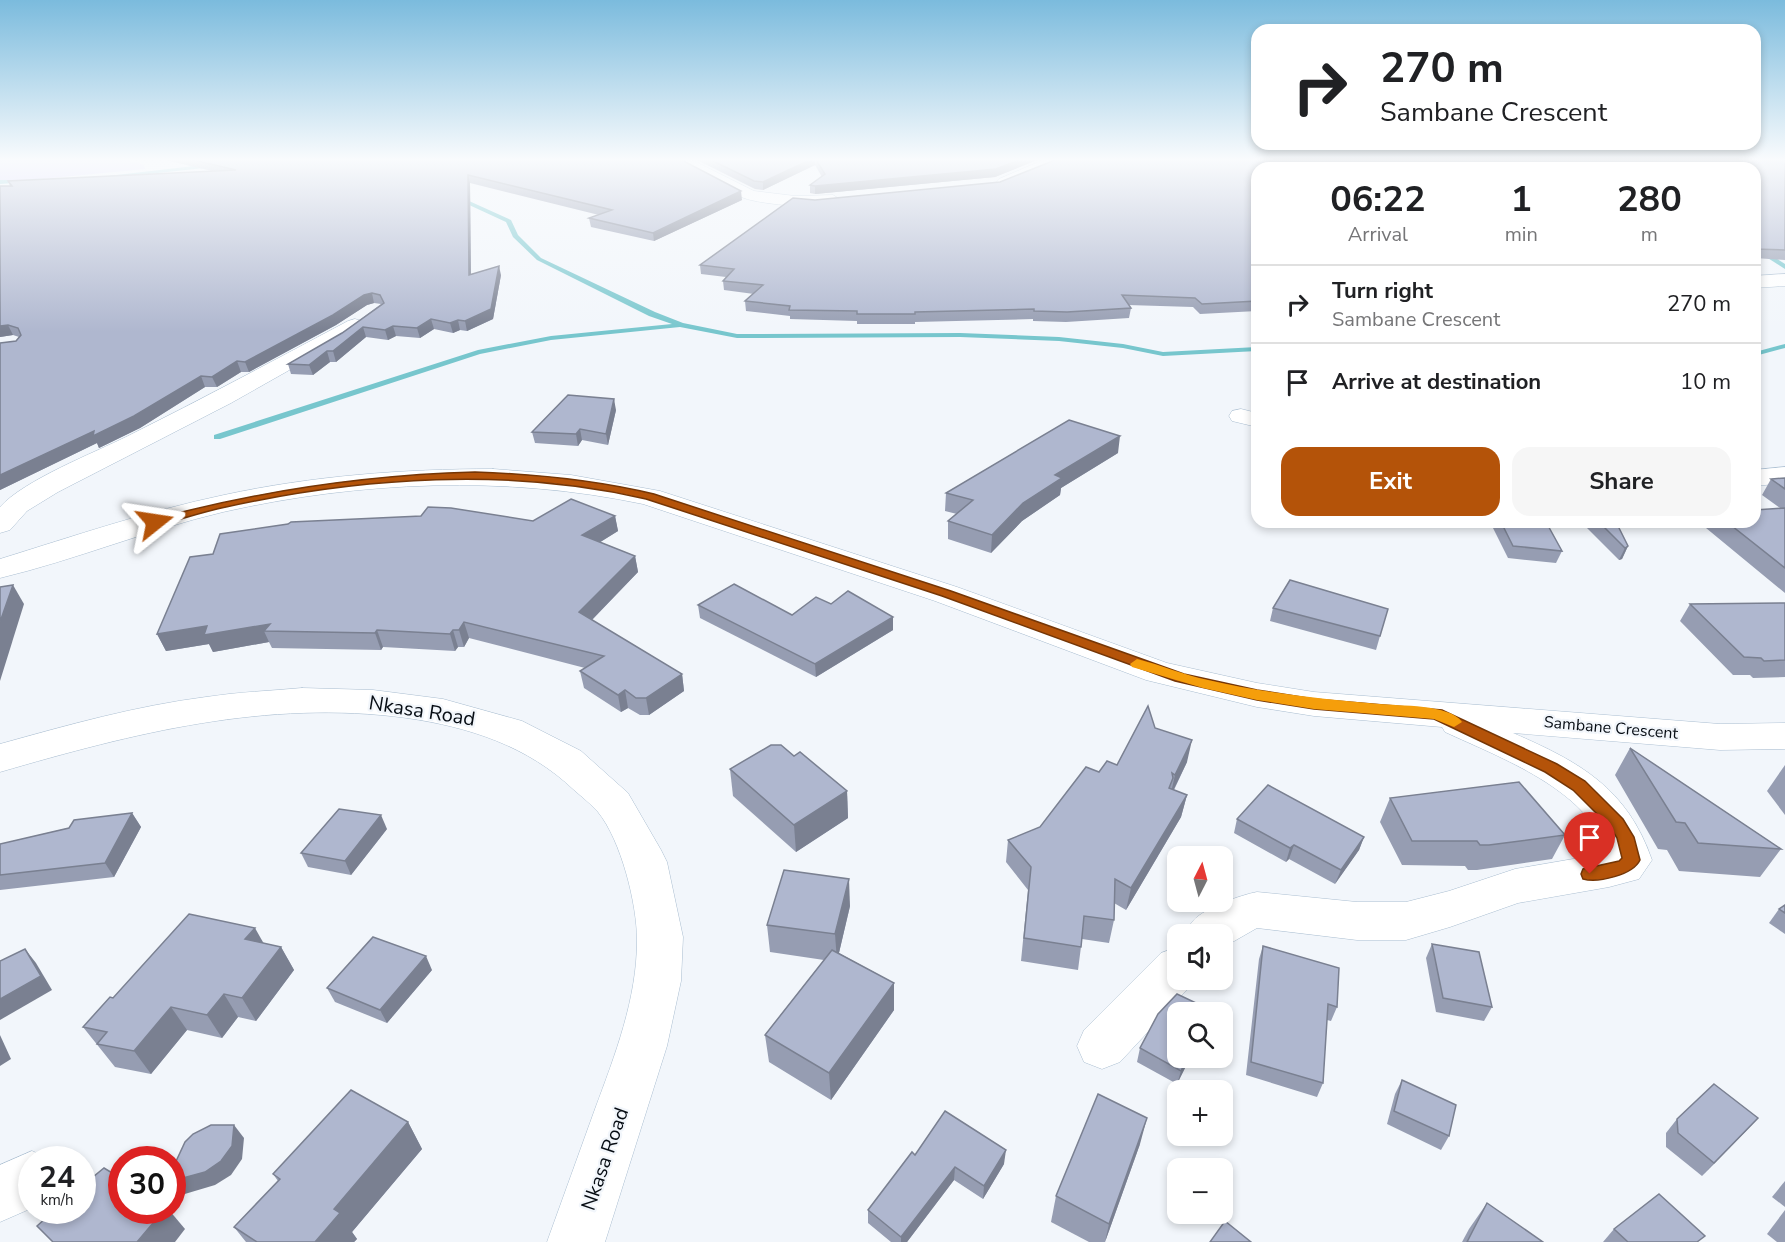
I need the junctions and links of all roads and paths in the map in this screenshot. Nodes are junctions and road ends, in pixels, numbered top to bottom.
1 (1785, 280) edge
2 (1761, 282) edge
3 (375, 311) edge
4 (1785, 475) edge
5 (1761, 477) edge
6 (0, 524) edge
7 (0, 537) edge
8 (14, 565) edge
9 (1436, 714) junction
10 (1785, 736) edge
11 (0, 758) edge
12 (1226, 924) edge
13 (1167, 978) edge
14 (1102, 1046) dead end
15 (18, 1186) edge
16 (0, 1194) edge
17 (576, 1242) edge

1 - 2 street
3 - 6 street
4 - 5 street
7 - 8 street
8 - 9 street, Sambane Crescent
9 - 10 street, Sambane Crescent
9 - 12 street, Sambane Crescent
11 - 17 street, Nkasa Road
13 - 14 street
15 - 16 street

